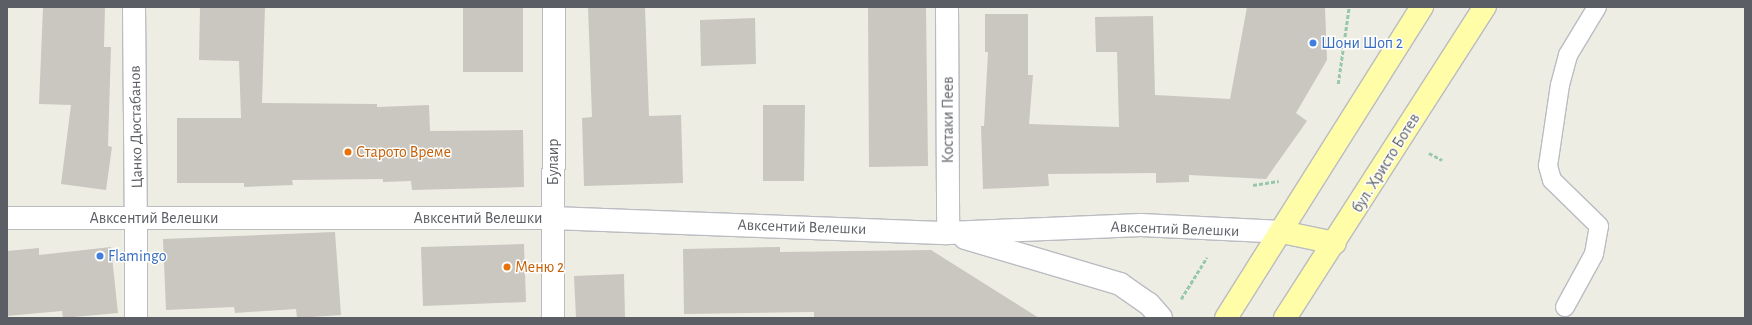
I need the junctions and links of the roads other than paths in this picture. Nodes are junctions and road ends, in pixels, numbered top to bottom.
1 (134, 7) edge
2 (554, 7) edge
3 (947, 7) edge
4 (1422, 7) edge
5 (1485, 7) edge
6 (1597, 7) edge
7 (136, 217) junction
8 (7, 218) edge
9 (552, 218) junction
10 (1282, 232) junction
11 (948, 233) junction
12 (1335, 242) junction
13 (1565, 307) dead end
14 (1169, 312) edge
15 (136, 318) edge
16 (553, 318) edge
17 (1226, 318) edge
18 (1285, 318) edge

1 - 7 street, Цанко Дюстабанов
2 - 9 street, Булаир
3 - 11 street, Костаки Пеев
4 - 10 main road
5 - 12 main road, бул. Христо Ботев
6 - 13 lane
7 - 8 street, Авксентий Велешки
7 - 9 street, Авксентий Велешки
7 - 15 street, Цанко Дюстабанов
9 - 11 street, Авксентий Велешки
9 - 16 street, Булаир
10 - 11 street, Авксентий Велешки
10 - 12 main road
10 - 17 main road
11 - 14 street, Авксентий Велешки
12 - 18 main road, бул. Христо Ботев

